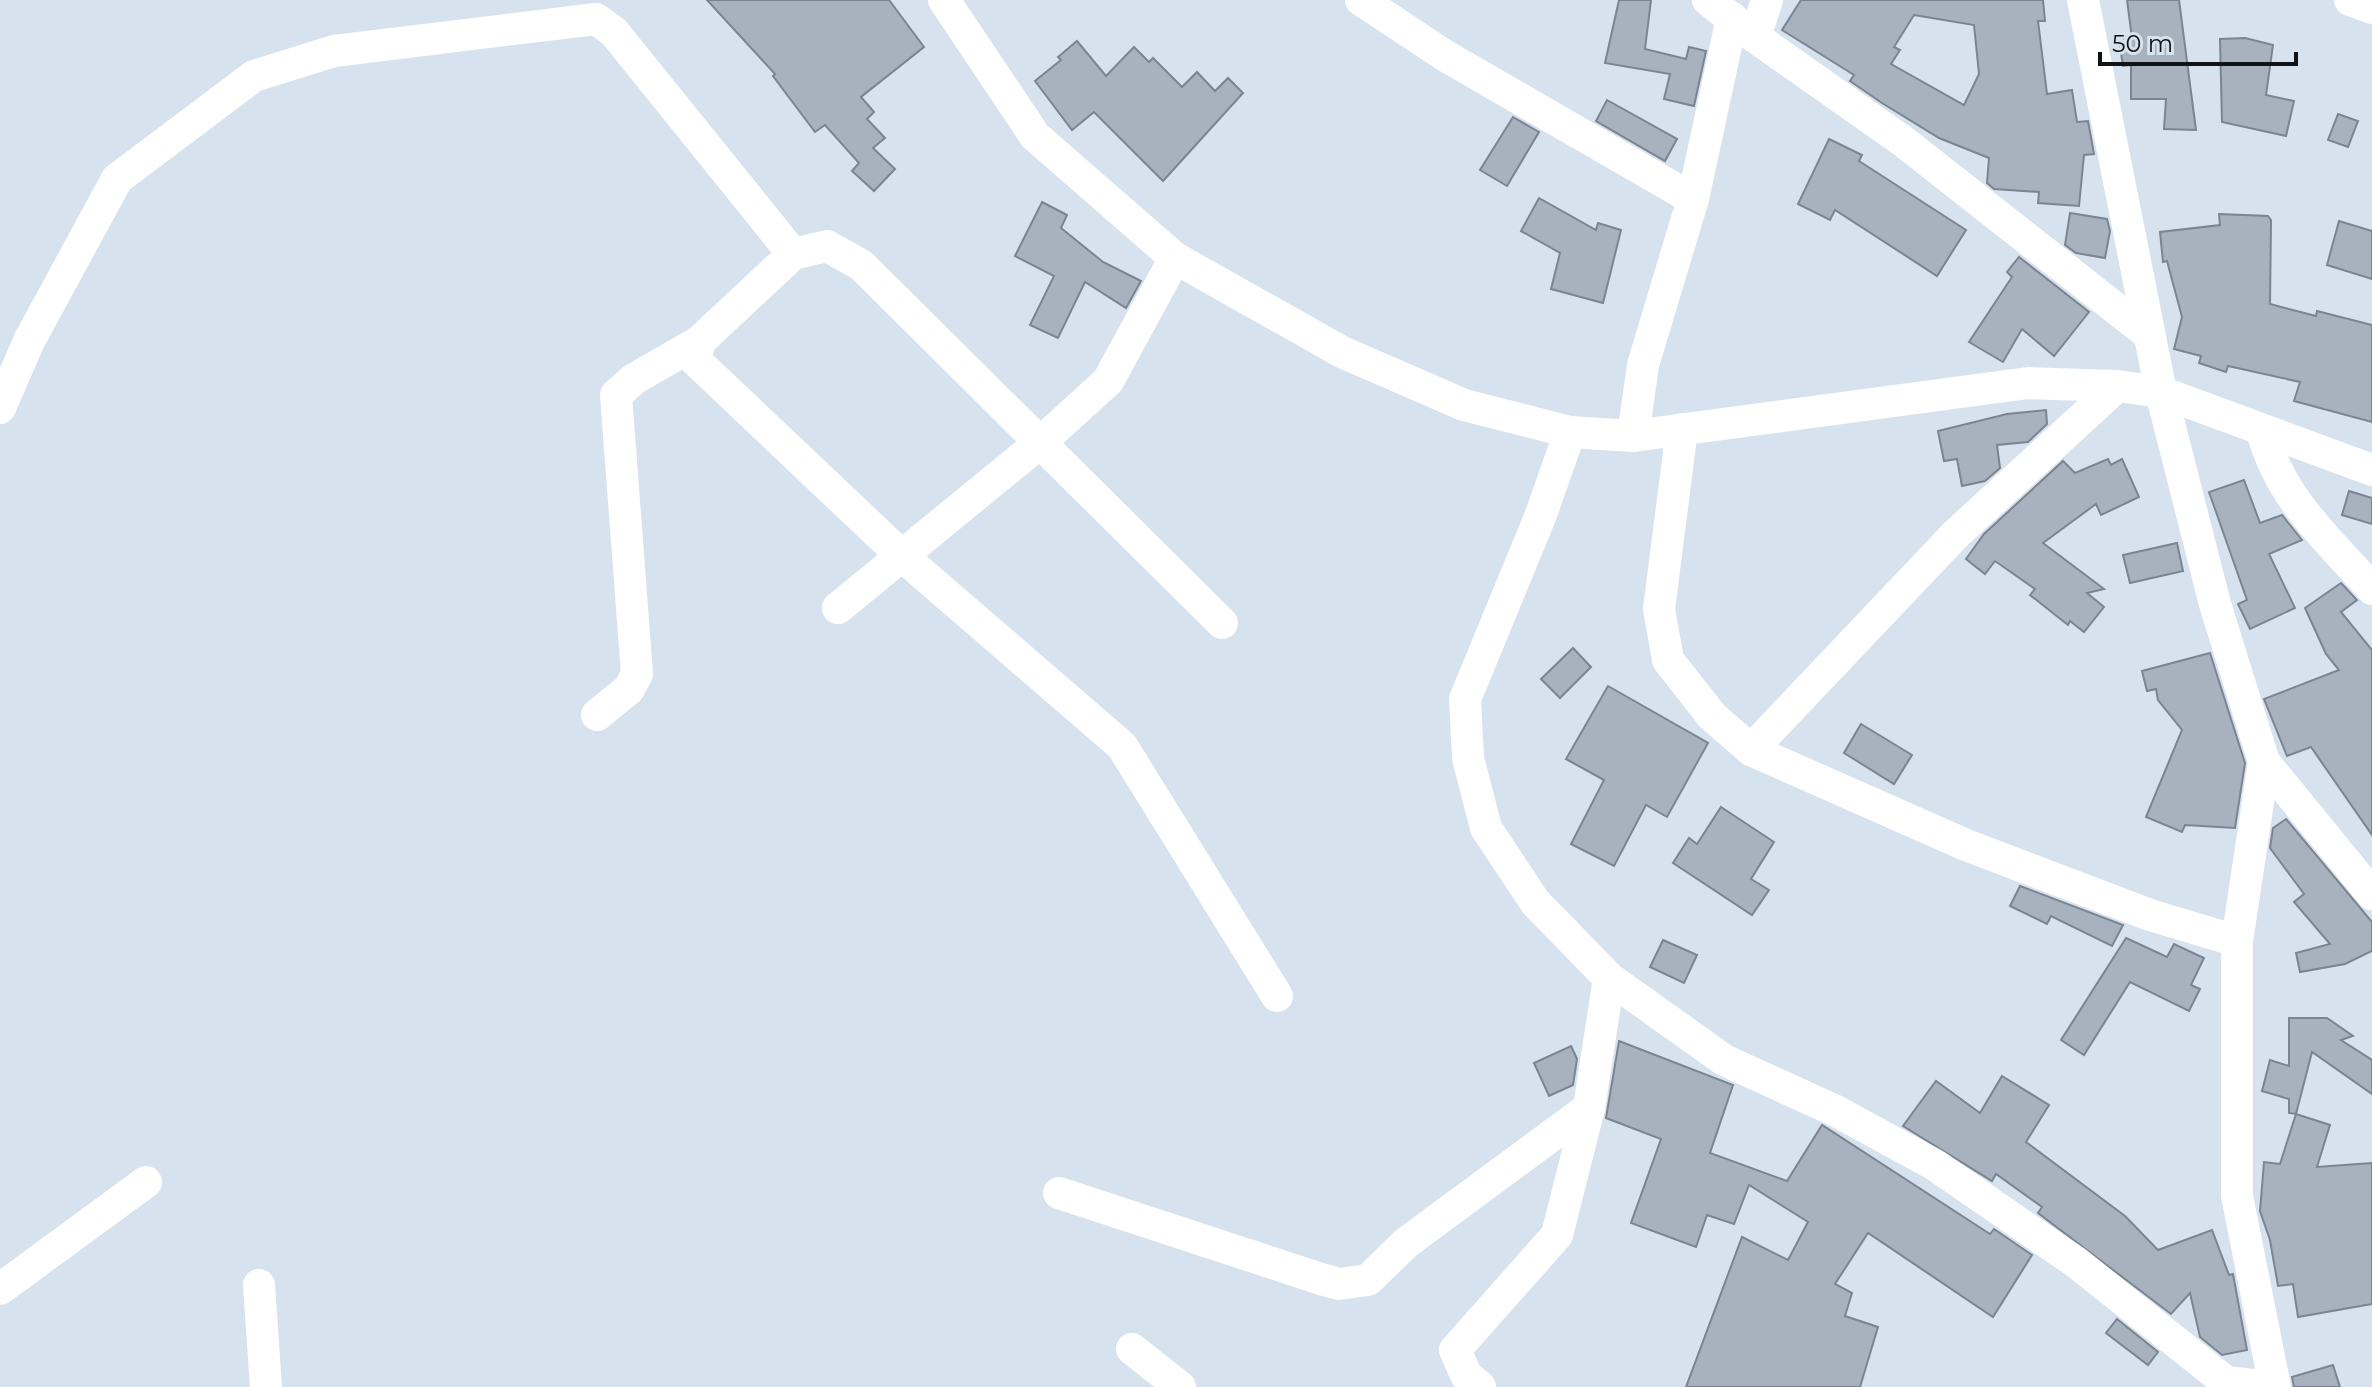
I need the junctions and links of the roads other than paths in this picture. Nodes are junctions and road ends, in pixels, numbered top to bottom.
1 (944, 0) edge
2 (1361, 0) edge
3 (1767, 0) edge
4 (2083, 0) edge
5 (2350, 0) edge
6 (2372, 8) edge
7 (1732, 19) edge
8 (1693, 199) junction
9 (793, 254) junction
10 (1175, 258) junction
11 (2147, 333) junction
12 (700, 341) junction
13 (2117, 386) junction
14 (2161, 392) junction
15 (0, 408) edge
16 (1682, 429) junction
17 (2262, 431) junction
18 (1570, 432) junction
19 (1633, 436) junction
20 (1042, 441) junction
21 (2372, 470) edge
22 (902, 556) junction
23 (2372, 589) edge
24 (838, 608) dead end
25 (1222, 623) dead end
26 (597, 715) dead end
27 (1751, 750) junction
28 (2264, 762) junction
29 (2372, 894) edge
30 (2237, 941) junction
31 (1609, 978) junction
32 (1277, 996) dead end
33 (1589, 1108) junction
34 (146, 1182) dead end
35 (1059, 1193) dead end
36 (259, 1285) dead end
37 (0, 1289) edge
38 (1132, 1349) dead end
39 (2224, 1384) edge
40 (266, 1387) edge
41 (1180, 1387) edge
42 (1480, 1387) edge
43 (2273, 1387) edge

1 - 10 street
2 - 8 street
3 - 7 street
4 - 11 street
5 - 6 street
7 - 8 street
7 - 11 street
8 - 19 street
9 - 12 street
9 - 15 street
9 - 20 street
10 - 18 street
10 - 20 street
11 - 14 street
12 - 22 street
12 - 26 street
13 - 14 street
13 - 16 street
13 - 27 street
14 - 17 street
14 - 28 street
16 - 19 street
16 - 27 street
17 - 21 street
17 - 23 street
18 - 19 street
18 - 31 street
20 - 22 street
20 - 25 street
22 - 24 street
22 - 32 street
27 - 30 street
28 - 29 street
28 - 30 street
30 - 43 street
31 - 33 street
31 - 39 street
33 - 35 street
33 - 42 street
34 - 37 street
36 - 40 street
38 - 41 street
39 - 43 street

